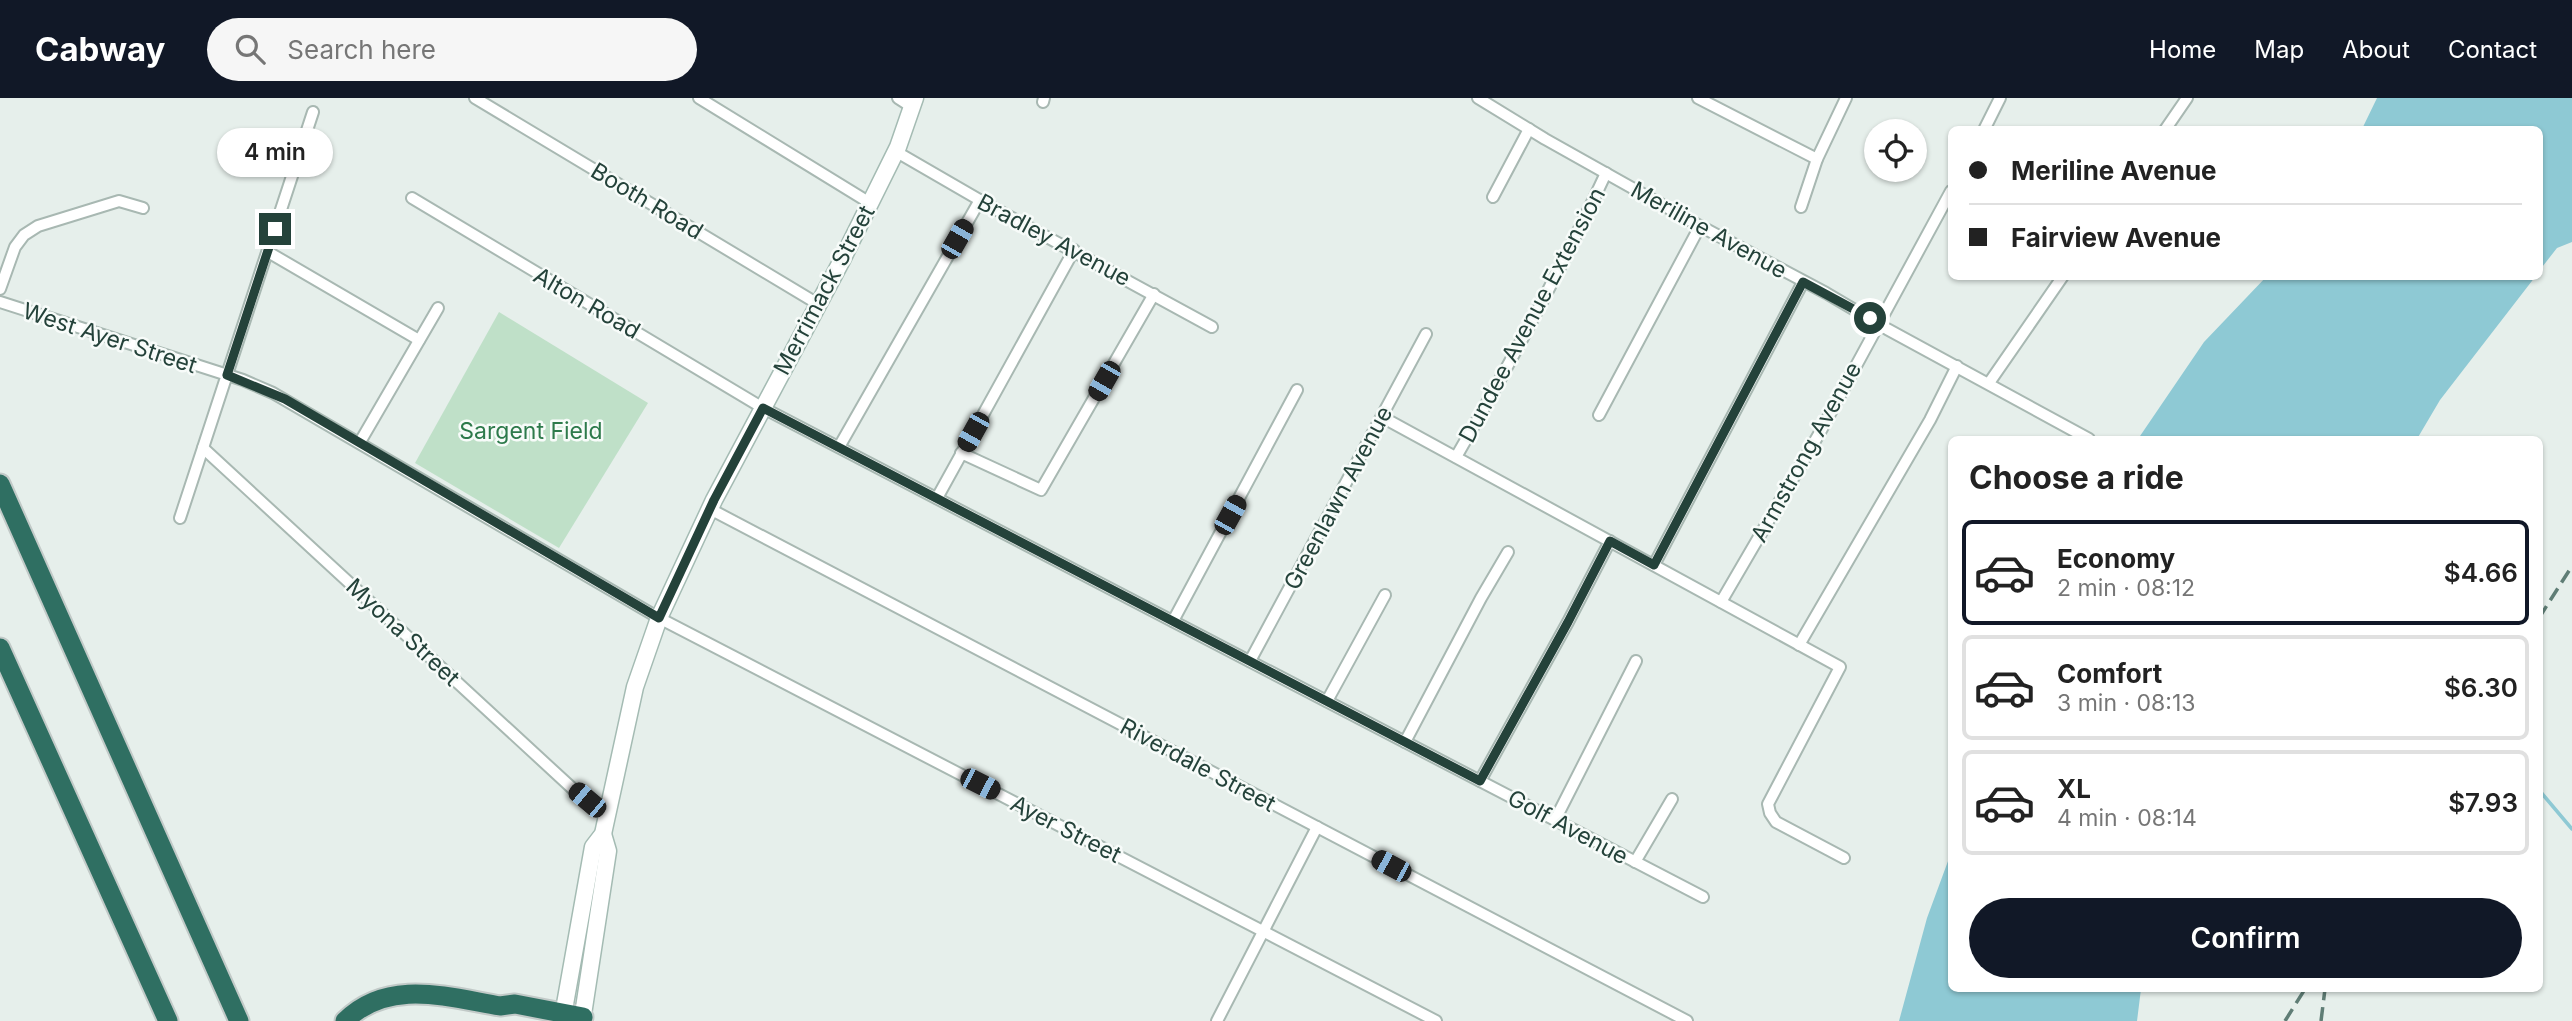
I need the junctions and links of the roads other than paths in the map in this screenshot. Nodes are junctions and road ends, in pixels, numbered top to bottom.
1 (475, 98) edge
2 (699, 98) edge
3 (1478, 98) edge
4 (1698, 98) edge
5 (1846, 98) edge
6 (2000, 98) edge
7 (2187, 98) edge
8 (908, 101) edge
9 (313, 112) dead end
10 (1986, 126) edge
11 (2168, 126) edge
12 (1529, 129) junction
13 (895, 152) junction
14 (1817, 159) junction
15 (1606, 173) junction
16 (1948, 196) edge
17 (1493, 197) dead end
18 (411, 198) dead end
19 (980, 200) junction
20 (870, 202) junction
21 (1801, 207) dead end
22 (143, 208) dead end
23 (1699, 226) junction
24 (1074, 250) junction
25 (268, 252) junction
26 (2060, 280) edge
27 (1803, 282) junction
28 (0, 289) edge
29 (1154, 294) junction
30 (0, 303) edge
31 (818, 304) junction
32 (438, 308) dead end
33 (1878, 323) junction
34 (1212, 327) dead end
35 (1426, 334) dead end
36 (419, 340) junction
37 (1957, 366) junction
38 (227, 375) junction
39 (1989, 383) junction
40 (1297, 390) dead end
41 (763, 408) junction
42 (1599, 415) dead end
43 (1382, 417) junction
44 (2084, 436) edge
45 (360, 443) junction
46 (839, 447) junction
47 (203, 448) junction
48 (961, 453) junction
49 (1457, 457) junction
50 (0, 484) edge
51 (937, 498) junction
52 (710, 509) junction
53 (180, 518) dead end
54 (1610, 541) junction
55 (1508, 552) dead end
56 (1654, 565) junction
57 (1385, 595) dead end
58 (1721, 602) junction
59 (659, 618) junction
60 (1173, 621) junction
61 (1799, 645) junction
62 (0, 648) edge
63 (1250, 661) junction
64 (1636, 661) dead end
65 (1327, 701) junction
66 (1405, 742) junction
67 (1480, 781) junction
68 (1672, 799) dead end
69 (608, 808) junction
70 (1555, 820) junction
71 (1317, 827) junction
72 (1844, 858) dead end
73 (1635, 862) junction
74 (1703, 897) dead end
75 (1263, 931) junction
76 (139, 959) junction
77 (500, 1006) junction
78 (573, 1018) edge
79 (156, 1021) edge
80 (168, 1021) edge
81 (239, 1021) edge
82 (345, 1021) edge
83 (524, 1021) edge
84 (1217, 1021) edge
85 (1436, 1021) edge
86 (1687, 1021) edge

1 - 31 street, Booth Road
2 - 20 street
3 - 12 street, Meriline Avenue
4 - 14 street
5 - 14 street
6 - 10 street
7 - 11 street
8 - 13 main road, Merrimack Street
9 - 25 street
12 - 15 street, Meriline Avenue
12 - 17 street
13 - 19 street, Bradley Avenue
13 - 20 main road, Merrimack Street
14 - 21 street
15 - 23 street, Meriline Avenue
15 - 49 street, Dundee Avenue Extension
16 - 33 street, Armstrong Avenue
18 - 41 street, Alton Road
19 - 24 street, Bradley Avenue
19 - 46 street
20 - 31 main road, Merrimack Street
22 - 28 street
23 - 27 street, Meriline Avenue
23 - 42 street
24 - 29 street, Bradley Avenue
24 - 48 street
25 - 36 street
25 - 38 street
26 - 39 street
27 - 33 street, Meriline Avenue
27 - 56 street
29 - 34 street, Bradley Avenue
29 - 48 street
30 - 38 street, West Ayer Street
31 - 41 main road, Merrimack Street
32 - 36 street
33 - 37 street, Meriline Avenue
33 - 58 street, Armstrong Avenue
35 - 43 street, Greenlawn Avenue
36 - 45 street
37 - 39 street, Meriline Avenue
37 - 61 street
38 - 45 street, West Ayer Street
38 - 47 street
39 - 44 street, Meriline Avenue
40 - 60 street
41 - 46 street, Golf Avenue
41 - 52 main road, Merrimack Street
43 - 49 street
43 - 63 street, Greenlawn Avenue
45 - 59 street, West Ayer Street
46 - 51 street, Golf Avenue
47 - 53 street
47 - 69 street, Myona Street
48 - 51 street
49 - 54 street
50 - 81 highway
51 - 60 street, Golf Avenue
52 - 59 main road, Merrimack Street
52 - 71 street, Riverdale Street
54 - 56 street
54 - 67 street
55 - 66 street
56 - 58 street
57 - 65 street
58 - 61 street
59 - 69 main road, Merrimack Street
59 - 75 street, Ayer Street
60 - 63 street, Golf Avenue
61 - 72 street
62 - 76 highway
63 - 65 street, Golf Avenue
64 - 70 street
65 - 66 street, Golf Avenue
66 - 67 street, Golf Avenue
67 - 70 street, Golf Avenue
68 - 73 street
69 - 78 main road, Merrimack Street
70 - 73 street, Golf Avenue
71 - 75 street
71 - 86 street, Riverdale Street
73 - 74 street, Golf Avenue
75 - 84 street
75 - 85 street, Ayer Street
76 - 79 highway
76 - 80 highway
77 - 78 highway
77 - 82 highway
77 - 83 highway

